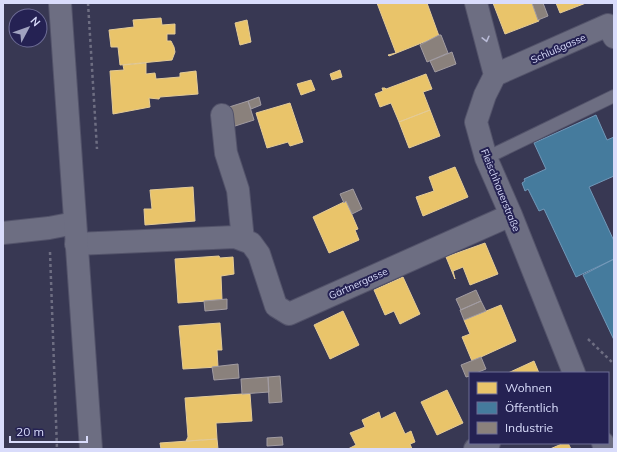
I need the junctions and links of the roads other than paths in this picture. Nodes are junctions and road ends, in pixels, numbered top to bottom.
1 (60, 3) edge
2 (476, 3) edge
3 (614, 37) edge
4 (495, 75) junction
5 (614, 96) edge
6 (222, 115) dead end
7 (486, 158) junction
8 (511, 215) junction
9 (75, 223) junction
10 (3, 233) edge
11 (243, 240) junction
12 (76, 244) junction
13 (574, 372) edge
14 (487, 444) edge
15 (91, 449) edge
16 (475, 449) edge

1 - 9 street
2 -> 4 street
3 - 4 street, Schlußgasse
4 - 7 street, Fleischhauerstraße
5 - 7 lane
6 - 11 street
7 - 8 street, Fleischhauerstraße
8 - 11 street, Gärtnergasse
8 - 13 street, Fleischhauerstraße
9 - 10 street
9 - 12 street
11 - 12 street
12 - 15 street
14 - 16 street

